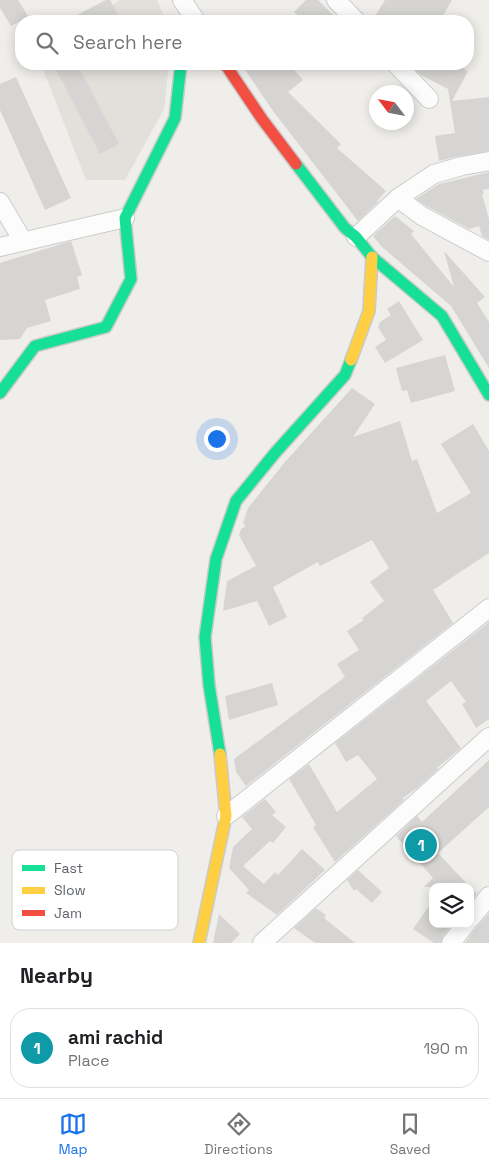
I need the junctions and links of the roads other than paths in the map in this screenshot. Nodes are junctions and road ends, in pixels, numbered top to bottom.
1 (336, 0) edge
2 (350, 15) edge
3 (180, 70) edge
4 (229, 70) edge
5 (402, 70) edge
6 (429, 99) dead end
7 (489, 161) edge
8 (398, 198) junction
9 (0, 202) edge
10 (125, 218) junction
11 (356, 237) junction
12 (23, 241) junction
13 (0, 247) edge
14 (489, 252) edge
15 (372, 257) junction
16 (0, 393) edge
17 (489, 395) edge
18 (489, 608) edge
19 (489, 737) edge
20 (226, 816) junction
21 (489, 896) edge
22 (474, 914) edge
23 (463, 928) edge
24 (199, 943) edge
25 (262, 943) edge
26 (451, 943) edge

1 - 2 street
3 - 10 street
4 - 11 street
5 - 6 street
7 - 8 street
8 - 11 street
8 - 14 street
9 - 12 street
10 - 12 street
10 - 16 street
11 - 15 street
12 - 13 street
15 - 17 street
15 - 20 street
18 - 20 street
19 - 25 street
20 - 24 street
21 - 22 street
23 - 26 street

